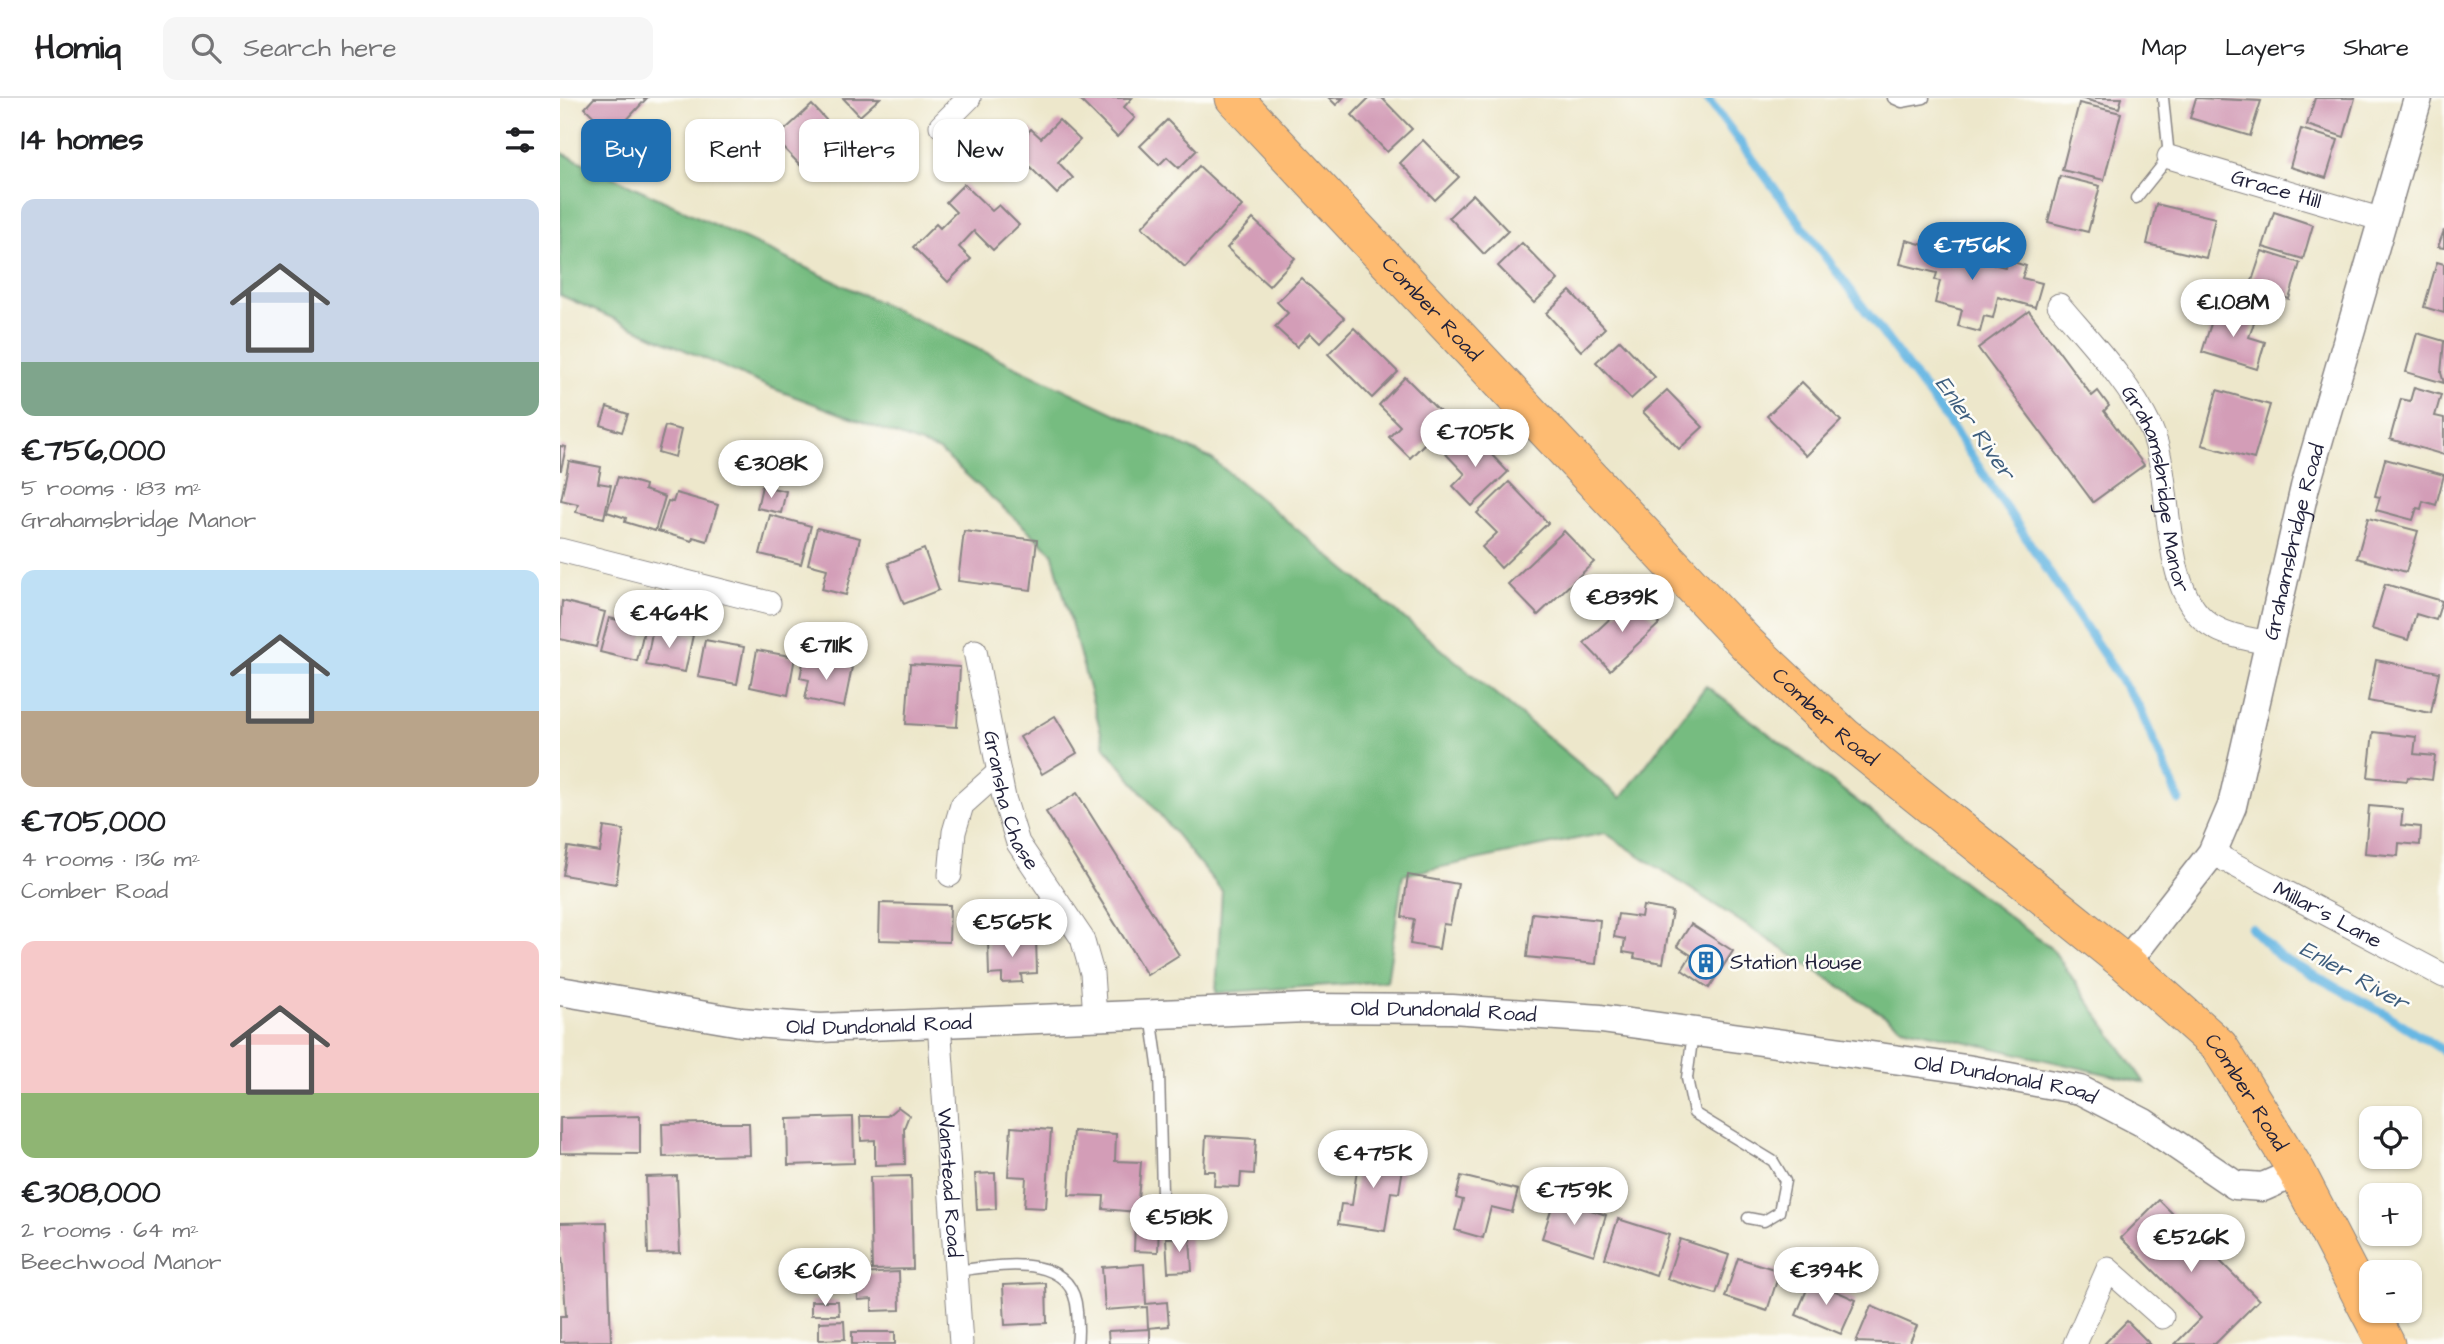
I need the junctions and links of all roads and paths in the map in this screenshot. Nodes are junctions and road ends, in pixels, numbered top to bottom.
1 (969, 98) edge
2 (1234, 98) edge
3 (1894, 98) edge
4 (1924, 98) edge
5 (2163, 98) edge
6 (2418, 98) edge
7 (949, 119) edge
8 (2169, 157) junction
9 (2136, 198) dead end
10 (2383, 220) junction
11 (2059, 305) dead end
12 (560, 551) edge
13 (769, 604) dead end
14 (2269, 643) junction
15 (975, 651) dead end
16 (999, 772) junction
17 (2212, 853) junction
18 (950, 875) dead end
19 (2126, 963) junction
20 (2444, 976) edge
21 (560, 991) edge
22 (1151, 1015) junction
23 (1095, 1018) junction
24 (939, 1022) junction
25 (1694, 1030) junction
26 (2297, 1172) junction
27 (1748, 1218) dead end
28 (1180, 1219) dead end
29 (956, 1271) junction
30 (2162, 1317) dead end
31 (961, 1344) edge
32 (1077, 1344) edge
33 (2075, 1344) edge
34 (2386, 1344) edge

1 - 7 street
2 - 19 highway, Comber Road
3 - 4 lane
5 - 8 lane
6 - 10 street, Grahamsbridge Road
8 - 9 lane
8 - 10 street, Grace Hill
10 - 14 street, Grahamsbridge Road
11 - 14 street, Grahamsbridge Manor
12 - 13 street
14 - 17 street, Grahamsbridge Road
15 - 16 street, Gransha Chase
16 - 18 street
16 - 23 street, Gransha Chase
17 - 19 street, Grahamsbridge Road
17 - 20 street, Millar's Lane
19 - 26 highway, Comber Road
21 - 24 street, Old Dundonald Road
22 - 23 street, Old Dundonald Road
22 - 25 street, Old Dundonald Road
22 - 28 lane
23 - 24 street, Old Dundonald Road
24 - 29 street, Wanstead Road
25 - 26 street, Old Dundonald Road
25 - 27 lane
26 - 34 highway, Comber Road
29 - 31 street, Wanstead Road
29 - 32 lane
30 - 33 street

